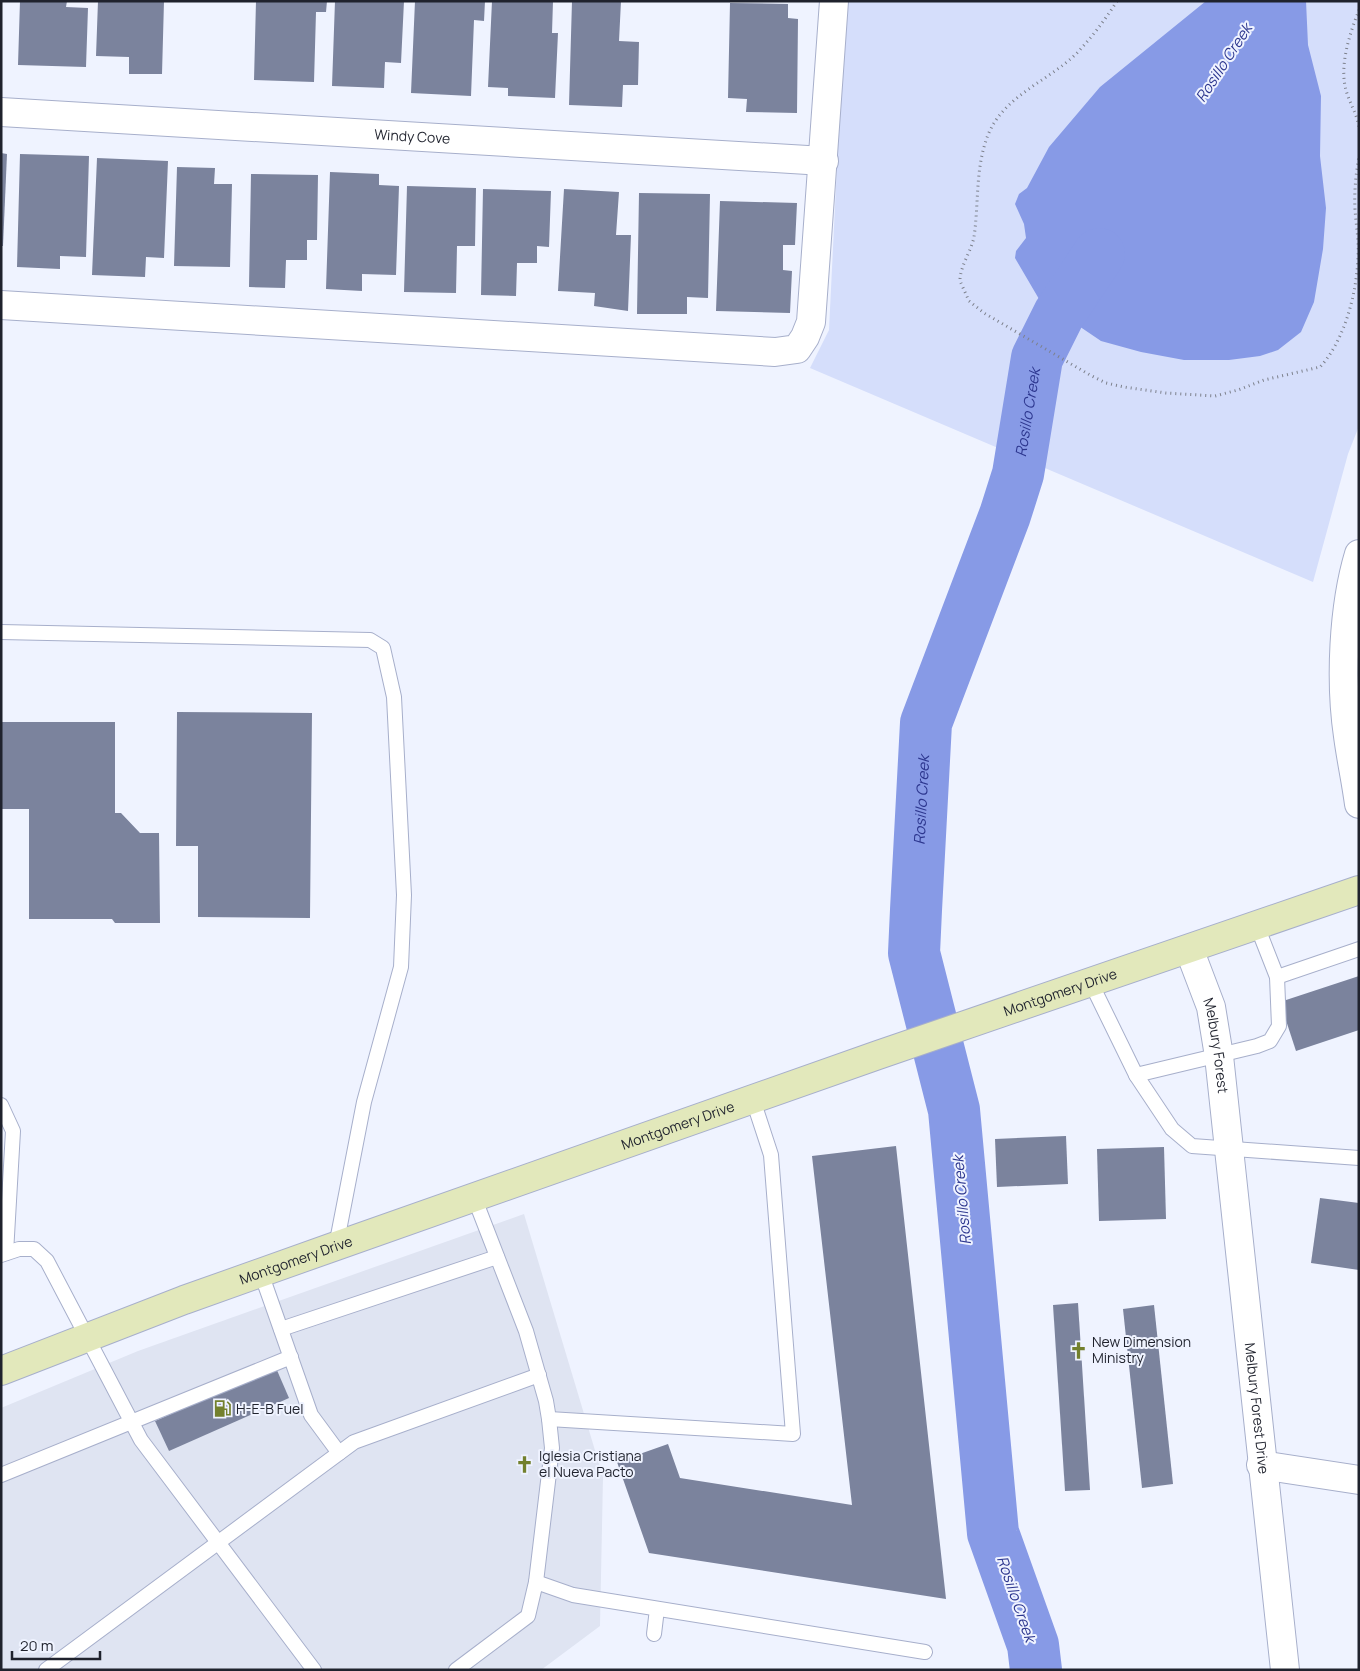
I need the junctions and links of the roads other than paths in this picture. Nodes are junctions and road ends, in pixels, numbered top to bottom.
1 (834, 1) edge
2 (1, 112) edge
3 (824, 161) junction
4 (1, 305) edge
5 (1359, 554) edge
6 (1, 632) edge
7 (1359, 804) edge
8 (1359, 890) edge
9 (1257, 926) junction
10 (1189, 949) junction
11 (1359, 950) edge
12 (1277, 977) junction
13 (1091, 983) junction
14 (1219, 1056) junction
15 (1136, 1075) junction
16 (753, 1100) junction
17 (1, 1105) edge
18 (1227, 1147) junction
19 (1359, 1158) edge
20 (474, 1197) junction
21 (336, 1246) junction
22 (4, 1254) edge
23 (497, 1257) junction
24 (261, 1273) junction
25 (281, 1329) junction
26 (85, 1337) junction
27 (291, 1357) junction
28 (1, 1371) edge
29 (539, 1375) junction
30 (549, 1419) junction
31 (130, 1422) junction
32 (339, 1453) junction
33 (1261, 1465) junction
34 (1, 1476) edge
35 (1359, 1480) edge
36 (217, 1542) junction
37 (536, 1582) junction
38 (657, 1609) junction
39 (654, 1634) dead end
40 (925, 1652) dead end
41 (46, 1670) edge
42 (314, 1670) edge
43 (456, 1670) edge
44 (1284, 1670) edge

1 - 3 street
2 - 3 street, Windy Cove
3 - 4 street
5 - 7 street
6 - 21 lane
8 - 9 main road, Montgomery Drive
9 - 10 main road, Montgomery Drive
9 - 12 lane
10 - 13 main road, Montgomery Drive
10 - 14 street, Melbury Forest
11 - 12 lane
12 - 14 lane
13 - 15 lane
13 - 16 main road, Montgomery Drive
14 - 15 lane
14 - 18 street, Melbury Forest
15 - 18 lane
16 - 20 main road, Montgomery Drive
16 - 30 lane
17 - 22 lane
18 - 19 lane
18 - 33 street, Melbury Forest Drive
20 - 21 main road, Montgomery Drive
20 - 23 lane
21 - 24 main road, Montgomery Drive
22 - 26 lane
23 - 25 lane
23 - 29 lane
24 - 25 lane
24 - 26 main road, Montgomery Drive
25 - 27 lane
26 - 28 main road, Montgomery Drive
26 - 31 lane
27 - 31 lane
27 - 32 lane
29 - 30 lane
29 - 32 lane
30 - 37 lane
31 - 34 lane
31 - 36 lane
32 - 36 lane
33 - 35 street
33 - 44 street, Melbury Forest Drive
36 - 41 lane
36 - 42 lane
37 - 38 lane
37 - 43 lane
38 - 39 lane
38 - 40 lane

